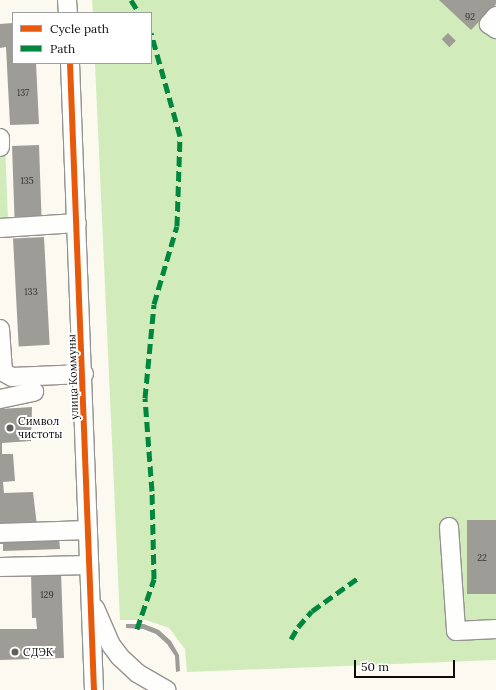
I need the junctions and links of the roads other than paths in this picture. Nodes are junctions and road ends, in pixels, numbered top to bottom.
1 (67, 0) edge
2 (68, 12) edge
3 (496, 16) edge
4 (496, 29) edge
5 (70, 64) edge
6 (0, 138) edge
7 (0, 148) edge
8 (77, 223) junction
9 (0, 228) edge
10 (0, 329) edge
11 (2, 372) edge
12 (84, 374) junction
13 (34, 392) dead end
14 (0, 399) edge
15 (449, 527) dead end
16 (88, 530) junction
17 (0, 533) edge
18 (89, 565) junction
19 (0, 566) edge
20 (89, 587) junction
21 (496, 629) edge
22 (94, 690) edge
23 (167, 690) edge

1 - 2 street
3 - 4 street
5 - 8 street, улица Коммуны
6 - 7 street
8 - 9 street
8 - 12 street, улица Коммуны
10 - 11 street
11 - 12 street
12 - 16 street, улица Коммуны
13 - 14 street
15 - 21 street
16 - 17 street
16 - 18 street, улица Коммуны
18 - 19 street
18 - 20 street, улица Коммуны
20 - 22 street, улица Коммуны
20 - 23 street

